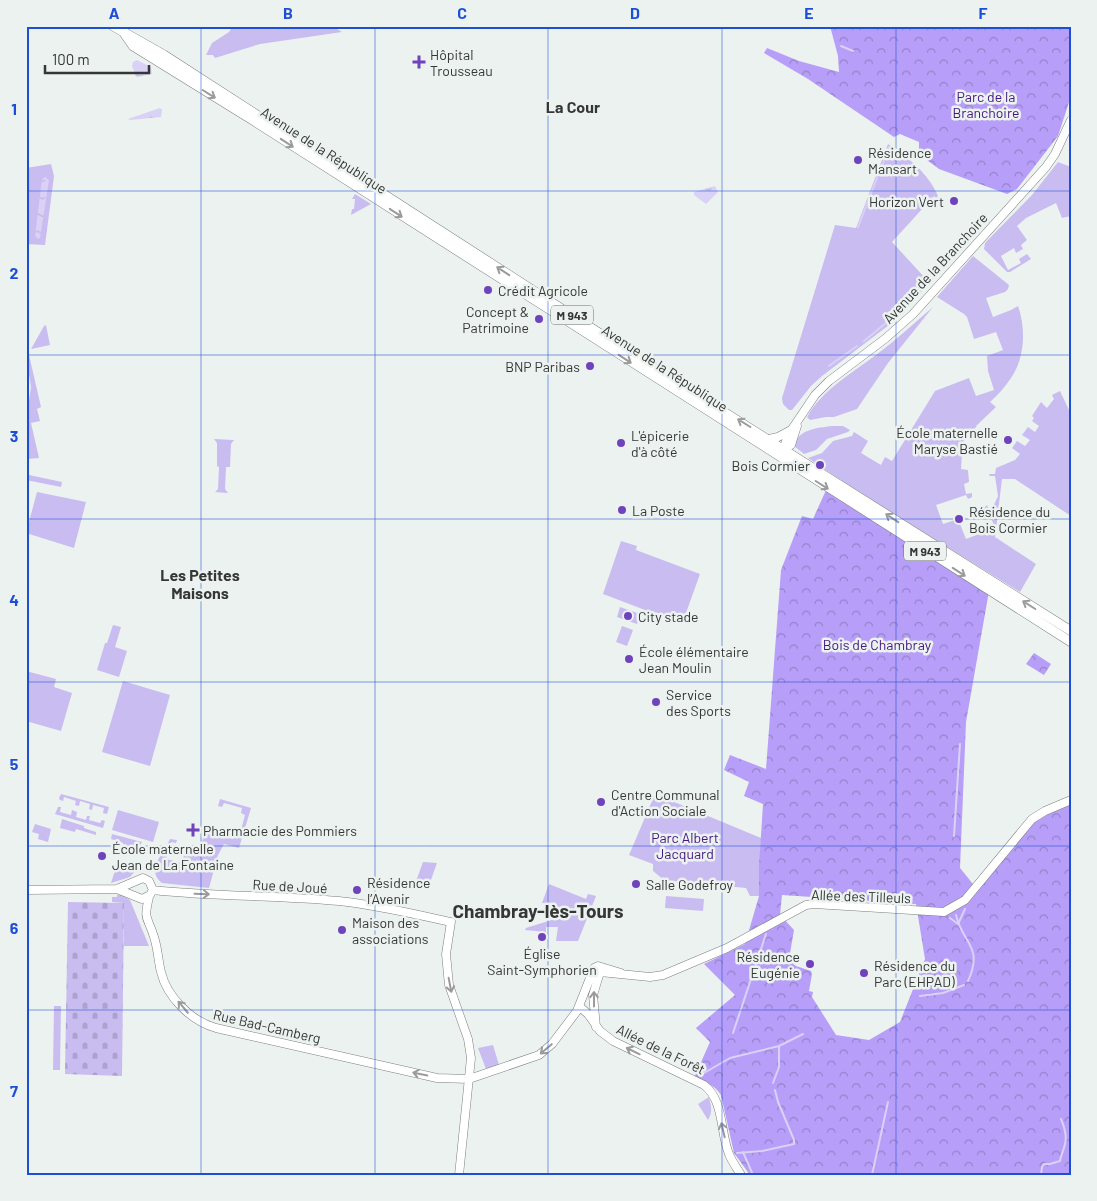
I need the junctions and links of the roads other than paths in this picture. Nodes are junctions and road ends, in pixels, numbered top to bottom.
1 (113, 26) edge
2 (123, 32) junction
3 (1071, 120) edge
4 (796, 425) junction
5 (768, 439) junction
6 (785, 450) junction
7 (781, 458) junction
8 (1071, 631) edge
9 (1071, 642) edge
10 (1071, 800) edge
11 (134, 883) junction
12 (118, 889) junction
13 (26, 890) edge
14 (151, 893) junction
15 (134, 894) junction
16 (599, 969) junction
17 (578, 1009) junction
18 (596, 1027) junction
19 (469, 1079) junction
20 (459, 1175) edge
21 (741, 1175) edge

1 - 2 main road, Avenue de la République / M 943
5 -> 2 main road, Avenue de la République / M 943
2 -> 7 main road, Avenue de la République / M 943
3 - 4 street, Avenue de la Branchoire
4 - 5 street
4 - 6 street, Avenue de la Branchoire
5 - 6 main road, Avenue de la République / M 943
6 - 7 street, Avenue de la Branchoire
8 -> 6 main road, Avenue de la République / M 943
7 -> 9 main road, Avenue de la République / M 943
10 - 16 street, Allée des Tilleuls
11 - 12 street
11 - 14 street
11 - 15 street
12 - 13 street
12 - 15 street
14 - 15 street
19 -> 14 street, Rue Bad-Camberg
14 -> 19 street, Rue de Joué
16 - 17 street
18 -> 16 street, Allée de la Forêt
17 - 18 street
17 -> 19 street
21 -> 18 street, Allée de la Forêt
19 - 20 street

